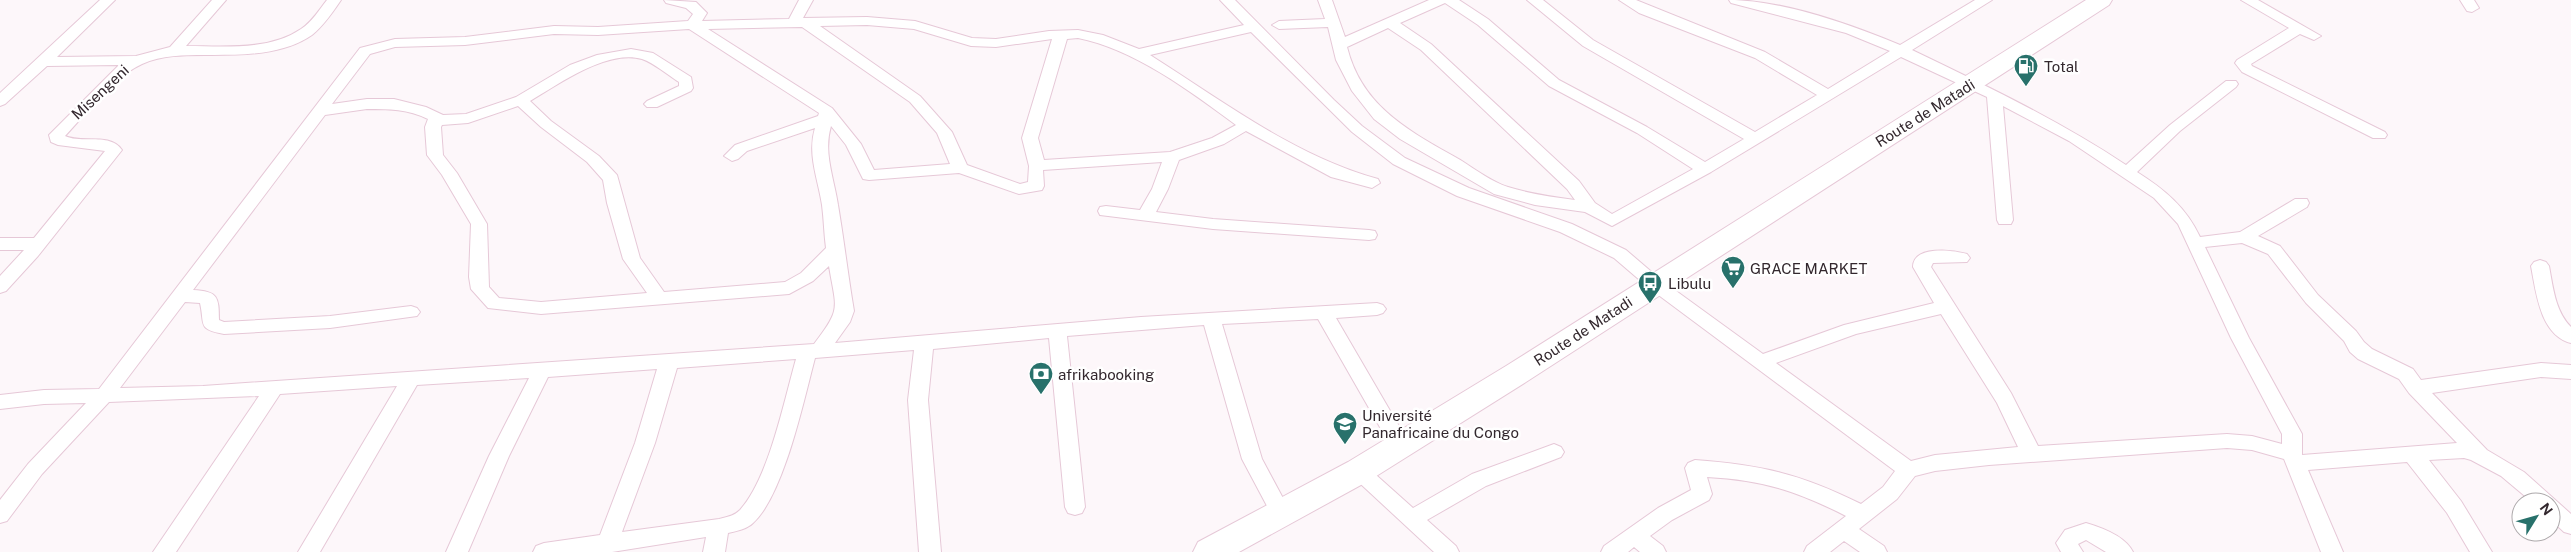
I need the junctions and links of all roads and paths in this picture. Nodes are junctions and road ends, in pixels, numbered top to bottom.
1 (108, 0) edge
2 (219, 0) edge
3 (334, 0) edge
4 (671, 0) edge
5 (806, 0) edge
6 (1227, 0) edge
7 (1325, 0) edge
8 (1404, 0) edge
9 (1440, 0) edge
10 (1450, 0) edge
11 (1534, 0) edge
12 (1626, 0) edge
13 (1736, 0) edge
14 (1985, 0) edge
15 (2102, 0) edge
16 (2248, 0) edge
17 (1411, 14) junction
18 (799, 22) junction
19 (1334, 23) junction
20 (1390, 23) junction
21 (692, 25) junction
22 (1279, 25) dead end
23 (1254, 27) junction
24 (2300, 28) junction
25 (1061, 34) junction
26 (2314, 36) dead end
27 (1339, 45) junction
28 (175, 50) junction
29 (1901, 51) junction
30 (1138, 54) junction
31 (138, 60) junction
32 (44, 62) junction
33 (2231, 84) dead end
34 (1982, 90) junction
35 (1828, 95) junction
36 (521, 100) junction
37 (0, 101) edge
38 (652, 104) dead end
39 (319, 111) junction
40 (826, 115) junction
41 (436, 118) junction
42 (1246, 125) junction
43 (2379, 135) dead end
44 (1754, 138) junction
45 (732, 156) dead end
46 (1172, 157) junction
47 (1037, 166) junction
48 (960, 168) junction
49 (1705, 169) junction
50 (2129, 171) junction
51 (1372, 183) dead end
52 (2302, 203) dead end
53 (1589, 207) junction
54 (1106, 211) dead end
55 (1145, 216) junction
56 (2005, 220) dead end
57 (1369, 235) dead end
58 (2244, 237) junction
59 (2194, 243) junction
60 (0, 244) edge
61 (38, 244) junction
62 (835, 250) junction
63 (1961, 258) dead end
64 (2540, 266) dead end
65 (1655, 284) junction
66 (0, 287) edge
67 (181, 296) junction
68 (660, 298) junction
69 (1944, 307) junction
70 (1378, 309) dead end
71 (411, 312) dead end
72 (1324, 314) junction
73 (1212, 320) junction
74 (1057, 331) junction
75 (2571, 337) edge
76 (924, 343) junction
77 (813, 351) junction
78 (669, 362) junction
79 (1761, 362) junction
80 (542, 371) junction
81 (2571, 372) edge
82 (411, 378) junction
83 (2416, 388) junction
84 (274, 389) junction
85 (104, 396) junction
86 (0, 402) edge
87 (1400, 445) junction
88 (1554, 452) dead end
89 (2030, 454) junction
90 (2412, 454) junction
91 (2480, 455) junction
92 (2294, 459) junction
93 (1908, 470) junction
94 (1359, 471) junction
95 (2534, 492) edge
96 (1075, 507) dead end
97 (1282, 514) junction
98 (1862, 514) junction
99 (0, 515) edge
100 (2561, 517) edge
101 (1412, 518) junction
102 (2571, 526) edge
103 (719, 528) junction
104 (1844, 530) junction
105 (1635, 536) junction
106 (607, 545) junction
107 (1222, 550) edge
108 (1872, 551) edge
109 (164, 552) edge
110 (309, 552) edge
111 (457, 552) edge
112 (544, 552) edge
113 (714, 552) edge
114 (930, 552) edge
115 (1448, 552) edge
116 (1612, 552) edge
117 (1655, 552) edge
118 (1815, 552) edge
119 (2072, 552) edge
120 (2122, 552) edge
121 (2332, 552) edge
122 (2481, 552) edge

1 - 32 street
2 - 28 street
3 - 28 street, Misengeni
4 - 21 street
5 - 18 street
6 - 23 street
7 - 19 street
8 - 17 street
9 - 17 street
10 - 49 street
11 - 44 street
12 - 35 street
13 - 29 street
14 - 29 street
15 - 34 highway, Route de Matadi
16 - 24 street
17 - 20 street
18 - 21 street
18 - 25 street
18 - 48 street
19 - 22 street
19 - 27 street
20 - 27 street
20 - 53 street
21 - 39 street
21 - 40 street
23 - 30 street
23 - 65 street
24 - 26 street
24 - 43 street
25 - 30 street
25 - 47 street
27 - 53 street
28 - 31 street, Misengeni
29 - 34 street
29 - 35 street
30 - 42 street
31 - 32 street
31 - 61 street, Misengeni
32 - 37 street
33 - 50 street
34 - 50 street
34 - 56 street
34 - 65 highway, Route de Matadi
35 - 44 street
36 - 38 street
36 - 41 street
36 - 68 street
39 - 41 street
39 - 67 street
40 - 45 street
40 - 48 street
40 - 62 street
41 - 68 street
42 - 46 street
42 - 51 street
44 - 49 street
46 - 47 street
46 - 55 street
47 - 48 street
49 - 53 street
50 - 59 street
52 - 58 street
54 - 55 street
55 - 57 street
58 - 59 street
58 - 83 street
59 - 92 street
60 - 61 street
61 - 66 street
62 - 68 street
62 - 77 street
63 - 69 street
64 - 75 street
65 - 79 street
65 - 87 highway, Route de Matadi
67 - 71 street
67 - 85 street
69 - 79 street
69 - 89 street
70 - 72 street
72 - 73 street
72 - 87 street
73 - 74 street
73 - 97 street
74 - 76 street
74 - 96 street
76 - 77 street
76 - 114 street
77 - 78 street
77 - 103 street
78 - 80 street
78 - 106 street
79 - 93 street
80 - 82 street
80 - 111 street
81 - 83 street
82 - 84 street
82 - 110 street
83 - 91 street
84 - 85 street
84 - 109 street
85 - 86 street
85 - 99 street
87 - 94 highway, Route de Matadi
88 - 101 street
89 - 92 street
89 - 93 street
90 - 91 street
90 - 92 street
90 - 122 street
91 - 95 street
92 - 121 street
93 - 98 street
94 - 97 highway, Route de Matadi
94 - 101 street
97 - 107 highway, Route de Matadi
98 - 104 street
98 - 105 street
100 - 102 street
101 - 115 street
103 - 106 street
103 - 113 street
104 - 108 street
104 - 118 street
105 - 116 street
105 - 117 street
106 - 112 street
119 - 120 street

